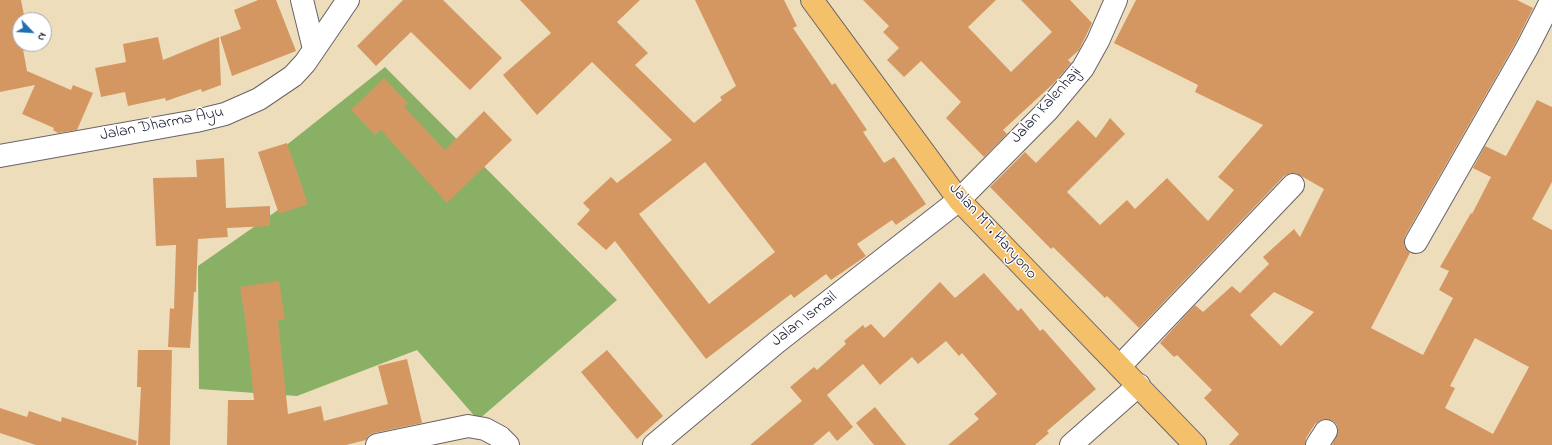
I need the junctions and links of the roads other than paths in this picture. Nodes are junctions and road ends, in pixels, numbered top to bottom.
1 (302, 0) edge
2 (348, 0) edge
3 (812, 0) edge
4 (1116, 0) edge
5 (1547, 2) edge
6 (314, 49) junction
7 (0, 156) edge
8 (1292, 185) dead end
9 (959, 200) junction
10 (1416, 242) dead end
11 (1120, 366) junction
12 (1139, 385) junction
13 (377, 445) edge
14 (508, 445) edge
15 (654, 445) edge
16 (1071, 445) edge
17 (1195, 445) edge

1 - 6 street
2 - 6 street, Jalan Dharma Ayu
3 - 9 main road, Jalan MT. Haryono
4 - 9 street, Jalan Kalenhaji
5 - 10 street
6 - 7 street, Jalan Dharma Ayu
8 - 11 street
9 - 11 main road, Jalan MT. Haryono
9 - 15 street, Jalan Ismail
11 - 12 main road, Jalan MT. Haryono
12 - 16 street
12 - 17 main road, Jalan MT. Haryono
13 - 14 street

